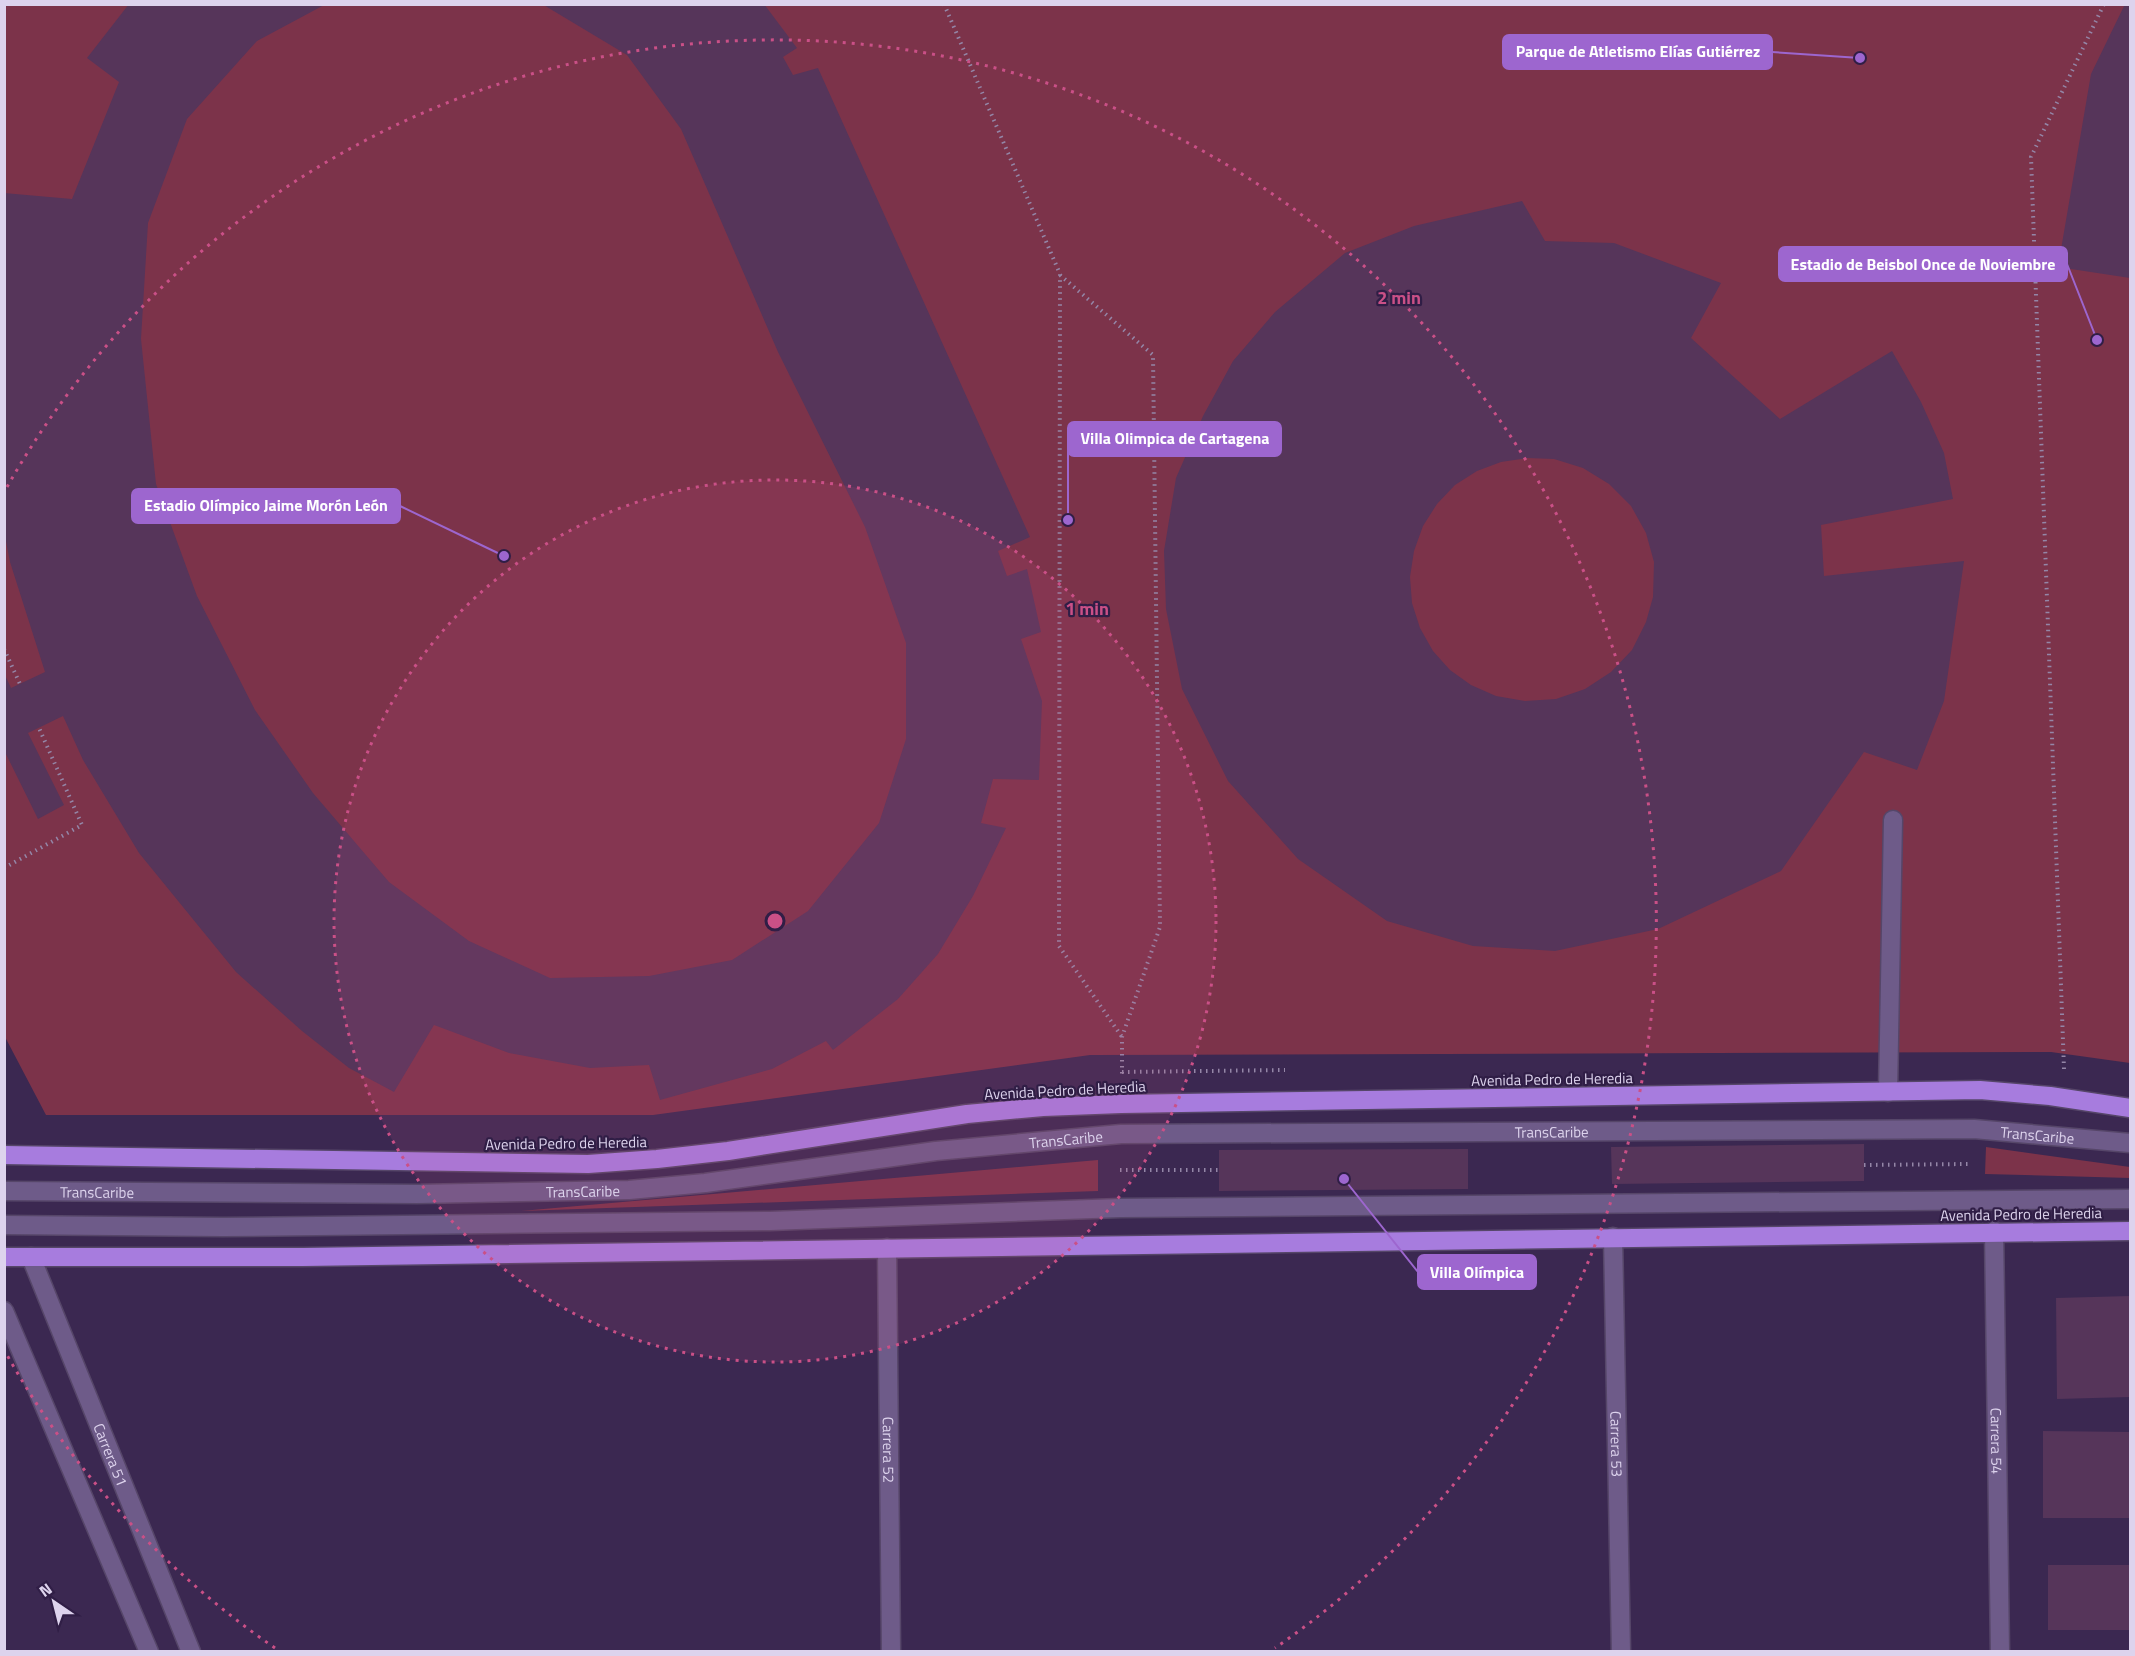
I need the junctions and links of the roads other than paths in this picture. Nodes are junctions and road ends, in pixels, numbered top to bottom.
1 (1893, 820) dead end
2 (1888, 1092) junction
3 (2130, 1108) edge
4 (2130, 1143) edge
5 (4, 1155) edge
6 (4, 1191) edge
7 (2130, 1199) edge
8 (4, 1225) edge
9 (2130, 1231) edge
10 (1994, 1232) junction
11 (1613, 1237) junction
12 (887, 1248) junction
13 (4, 1257) edge
14 (31, 1257) junction
15 (4, 1311) edge
16 (149, 1652) edge
17 (191, 1652) edge
18 (891, 1652) edge
19 (1621, 1652) edge
20 (2000, 1652) edge

1 - 2 street
2 - 3 highway, Avenida Pedro de Heredia
2 - 5 highway, Avenida Pedro de Heredia
4 - 6 street, TransCaribe
7 - 8 street
9 - 10 highway, Avenida Pedro de Heredia
10 - 11 highway, Avenida Pedro de Heredia
10 - 20 street, Carrera 54
11 - 12 highway, Avenida Pedro de Heredia
11 - 19 street, Carrera 53
12 - 14 highway, Avenida Pedro de Heredia
12 - 18 street, Carrera 52
13 - 14 highway, Avenida Pedro de Heredia
14 - 17 street, Carrera 51
15 - 16 street

